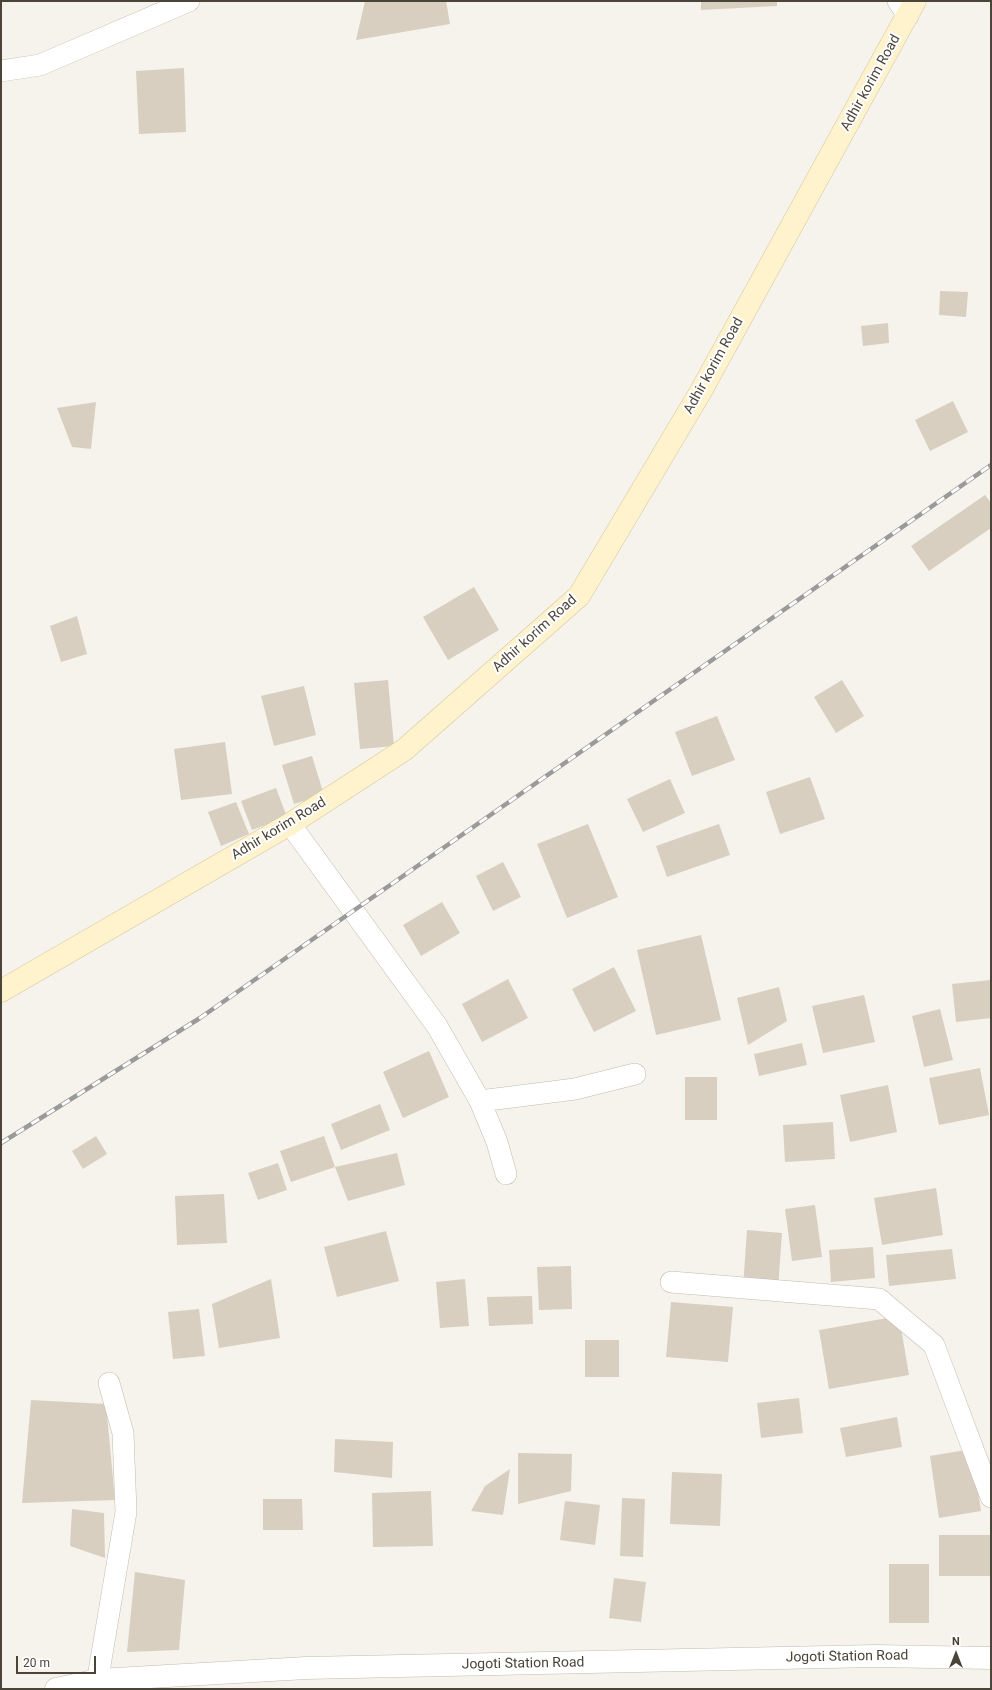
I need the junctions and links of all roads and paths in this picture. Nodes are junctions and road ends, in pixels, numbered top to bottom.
1 (188, 1) edge
2 (907, 6) edge
3 (1, 71) edge
4 (290, 824) junction
5 (1, 991) edge
6 (635, 1074) dead end
7 (480, 1101) junction
8 (506, 1174) dead end
9 (671, 1282) dead end
10 (109, 1383) dead end
11 (991, 1496) edge
12 (991, 1658) edge
13 (97, 1685) edge
14 (56, 1689) edge

1 - 3 street
2 - 4 main road, Adhir korim Road
4 - 5 main road, Adhir korim Road
4 - 7 street
6 - 7 street
7 - 8 street
9 - 11 street
10 - 13 street
12 - 13 street, Jogoti Station Road
13 - 14 street, Jogoti Station Road

